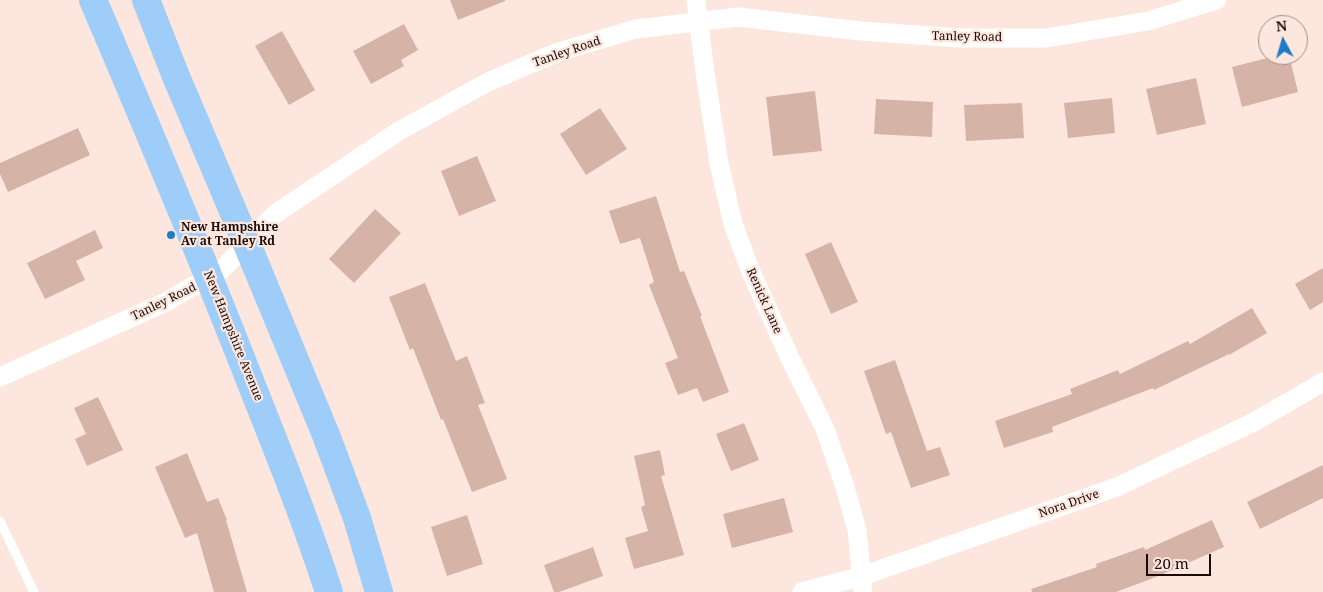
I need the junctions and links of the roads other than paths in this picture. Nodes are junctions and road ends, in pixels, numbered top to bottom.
1 (93, 0) edge
2 (146, 0) edge
3 (696, 0) edge
4 (1217, 0) edge
5 (699, 21) junction
6 (247, 244) junction
7 (211, 281) junction
8 (0, 377) edge
9 (1323, 382) edge
10 (0, 521) edge
11 (863, 584) edge
12 (34, 592) edge
13 (330, 592) edge
14 (379, 592) edge
15 (802, 592) edge

1 - 7 main road, New Hampshire Avenue
2 - 6 main road
3 - 5 street, Renick Lane
4 - 5 street, Tanley Road
5 - 6 street, Tanley Road
5 - 11 street, Renick Lane
6 - 7 street, Tanley Road
6 - 14 main road
7 - 8 street, Tanley Road
7 - 13 main road, New Hampshire Avenue
9 - 11 street, Nora Drive
10 - 12 lane
11 - 15 street, Nora Drive

